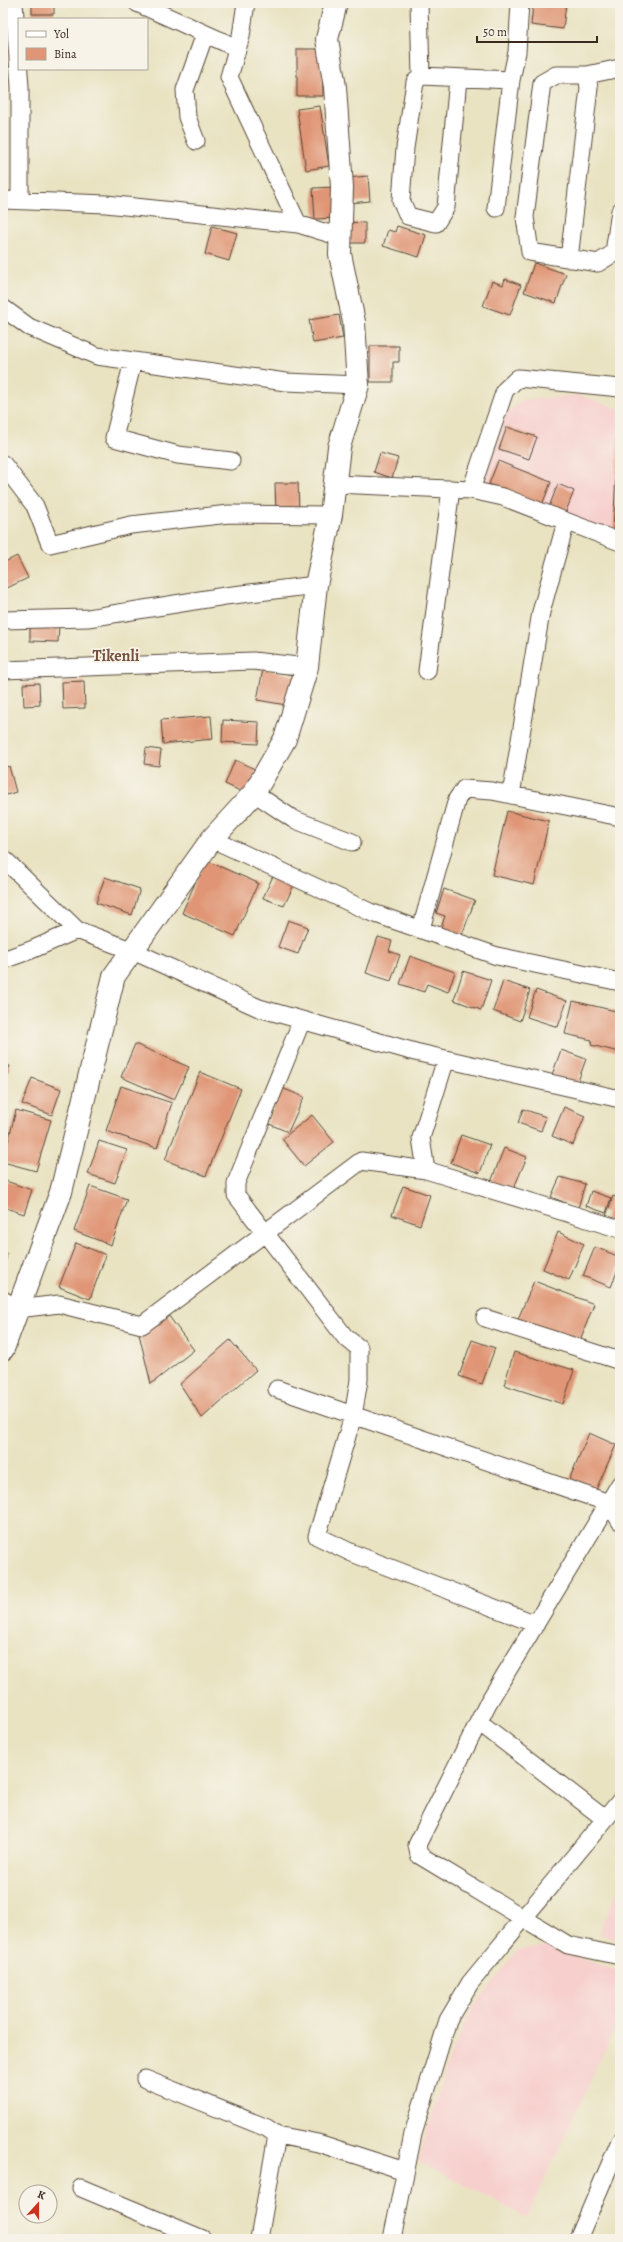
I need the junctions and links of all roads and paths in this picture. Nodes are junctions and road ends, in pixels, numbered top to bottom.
1 (14, 3) edge
2 (137, 3) edge
3 (246, 3) edge
4 (336, 3) edge
5 (419, 3) edge
6 (520, 3) edge
7 (205, 34) junction
8 (237, 48) junction
9 (18, 59) edge
10 (620, 68) edge
11 (19, 70) edge
12 (587, 75) junction
13 (421, 76) junction
14 (458, 79) junction
15 (511, 80) junction
16 (196, 141) dead end
17 (3, 200) edge
18 (20, 201) junction
19 (496, 208) dead end
20 (620, 211) edge
21 (298, 224) junction
22 (340, 237) junction
23 (569, 259) junction
24 (3, 308) edge
25 (133, 361) junction
26 (358, 385) junction
27 (620, 388) edge
28 (231, 460) dead end
29 (3, 464) edge
30 (335, 484) junction
31 (451, 489) junction
32 (471, 490) junction
33 (331, 515) junction
34 (566, 522) junction
35 (620, 542) edge
36 (316, 585) junction
37 (3, 620) edge
38 (307, 667) junction
39 (3, 670) edge
40 (427, 671) dead end
41 (254, 793) junction
42 (511, 795) junction
43 (620, 817) edge
44 (212, 839) junction
45 (352, 842) dead end
46 (3, 858) edge
47 (421, 929) junction
48 (77, 930) junction
49 (133, 951) junction
50 (3, 960) edge
51 (620, 982) edge
52 (302, 1020) junction
53 (446, 1059) junction
54 (619, 1094) edge
55 (426, 1170) junction
56 (620, 1229) edge
57 (264, 1233) junction
58 (11, 1304) edge
59 (485, 1318) dead end
60 (3, 1349) edge
61 (620, 1361) edge
62 (277, 1389) dead end
63 (353, 1416) junction
64 (620, 1484) edge
65 (609, 1503) junction
66 (620, 1521) edge
67 (536, 1624) junction
68 (479, 1722) junction
69 (620, 1801) edge
70 (605, 1819) junction
71 (522, 1919) junction
72 (620, 1956) edge
73 (145, 2080) dead end
74 (277, 2135) junction
75 (620, 2141) edge
76 (405, 2171) junction
77 (81, 2188) dead end
78 (203, 2239) edge
79 (259, 2239) edge
80 (392, 2239) edge
81 (578, 2239) edge

1 - 9 street
2 - 7 street
3 - 8 street
4 - 22 street
5 - 13 street
6 - 15 street
7 - 8 street
7 - 16 street
8 - 21 street
10 - 12 street
11 - 18 street
12 - 23 street
12 - 23 street
13 - 14 street
13 - 14 street
14 - 15 street
15 - 19 street
17 - 18 street
18 - 21 street
20 - 23 street
21 - 22 street
22 - 26 street
24 - 25 street
25 - 26 street
25 - 28 street
26 - 30 street
27 - 32 street
29 - 33 street
30 - 31 street
30 - 33 street
31 - 32 street
31 - 40 street
32 - 34 street
33 - 36 street
34 - 35 street
34 - 42 street
36 - 37 street
36 - 38 street
38 - 39 street
38 - 41 street
41 - 44 street
41 - 45 street
42 - 43 street
42 - 47 street
44 - 47 street
44 - 49 street
46 - 48 street
47 - 51 street
48 - 49 street
48 - 50 street
49 - 52 street
49 - 58 street
52 - 53 street
52 - 57 street
53 - 54 street
53 - 55 street
55 - 56 street
55 - 57 street
57 - 58 street
57 - 63 street
58 - 60 street
59 - 61 street
62 - 63 street
63 - 65 street
63 - 67 street
64 - 65 street
65 - 66 street
65 - 67 street
67 - 68 street
68 - 70 street
68 - 71 street
69 - 70 street
70 - 71 street
71 - 72 street
71 - 76 street
73 - 74 street
74 - 76 street
74 - 79 street
75 - 81 street
76 - 80 street
77 - 78 street

